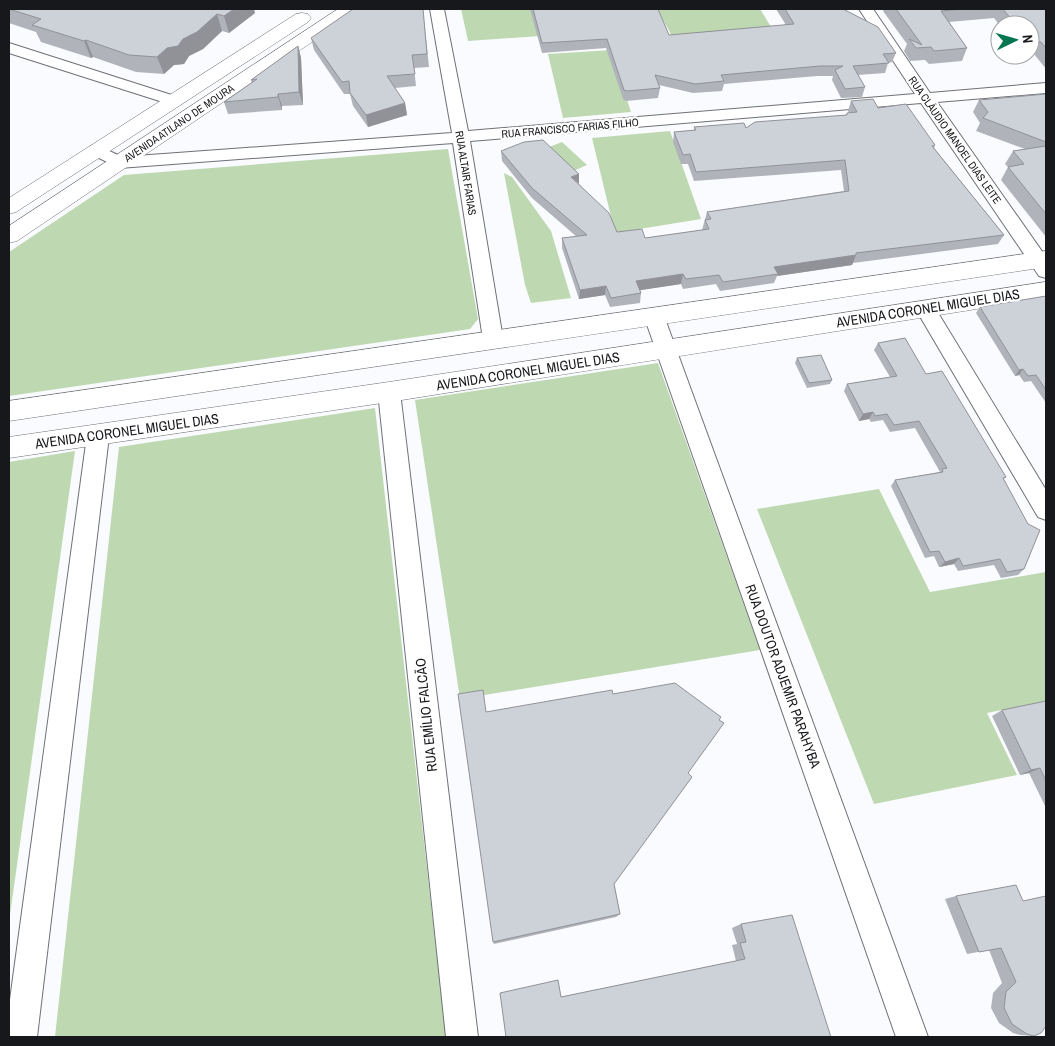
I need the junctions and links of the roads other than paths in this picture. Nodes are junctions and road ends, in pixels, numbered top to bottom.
1 (316, 9) edge
2 (349, 9) edge
3 (437, 9) edge
4 (866, 9) edge
5 (9, 48) edge
6 (1046, 88) edge
7 (925, 98) junction
8 (175, 101) junction
9 (461, 137) junction
10 (97, 150) junction
11 (119, 163) junction
12 (9, 207) edge
13 (9, 236) edge
14 (1044, 263) edge
15 (1046, 290) edge
16 (925, 308) junction
17 (654, 316) junction
18 (493, 339) junction
19 (666, 349) junction
20 (389, 392) junction
21 (9, 411) edge
22 (98, 436) junction
23 (9, 448) edge
24 (1046, 510) edge
25 (22, 1037) edge
26 (462, 1037) edge
27 (912, 1037) edge

1 - 8 main road, AVENIDA ATILANO DE MOURA
2 - 11 main road, AVENIDA ATILANO DE MOURA
3 - 9 street, RUA ALTAIR FARIAS
4 - 7 street, RUA CLÁUDIO MANOEL DIAS LEITE
5 - 8 street
6 - 7 street, RUA FRANCISCO FARIAS FILHO
7 - 9 street, RUA FRANCISCO FARIAS FILHO
7 - 14 street, RUA CLÁUDIO MANOEL DIAS LEITE
8 - 10 main road, AVENIDA ATILANO DE MOURA
9 - 11 street, RUA FRANCISCO FARIAS FILHO
9 - 18 street, RUA ALTAIR FARIAS
10 - 11 street
10 - 12 main road, AVENIDA ATILANO DE MOURA
11 - 13 main road, AVENIDA ATILANO DE MOURA
14 - 17 main road
15 - 16 main road, AVENIDA CORONEL MIGUEL DIAS
16 - 19 main road, AVENIDA CORONEL MIGUEL DIAS
16 - 24 street
17 - 18 main road
17 - 19 street, RUA DOUTOR ADJEMIR PARAHYBA
18 - 21 main road
19 - 20 main road, AVENIDA CORONEL MIGUEL DIAS
19 - 27 street, RUA DOUTOR ADJEMIR PARAHYBA
20 - 22 main road, AVENIDA CORONEL MIGUEL DIAS
20 - 26 street, RUA EMÍLIO FALCÃO
22 - 23 main road, AVENIDA CORONEL MIGUEL DIAS
22 - 25 street

